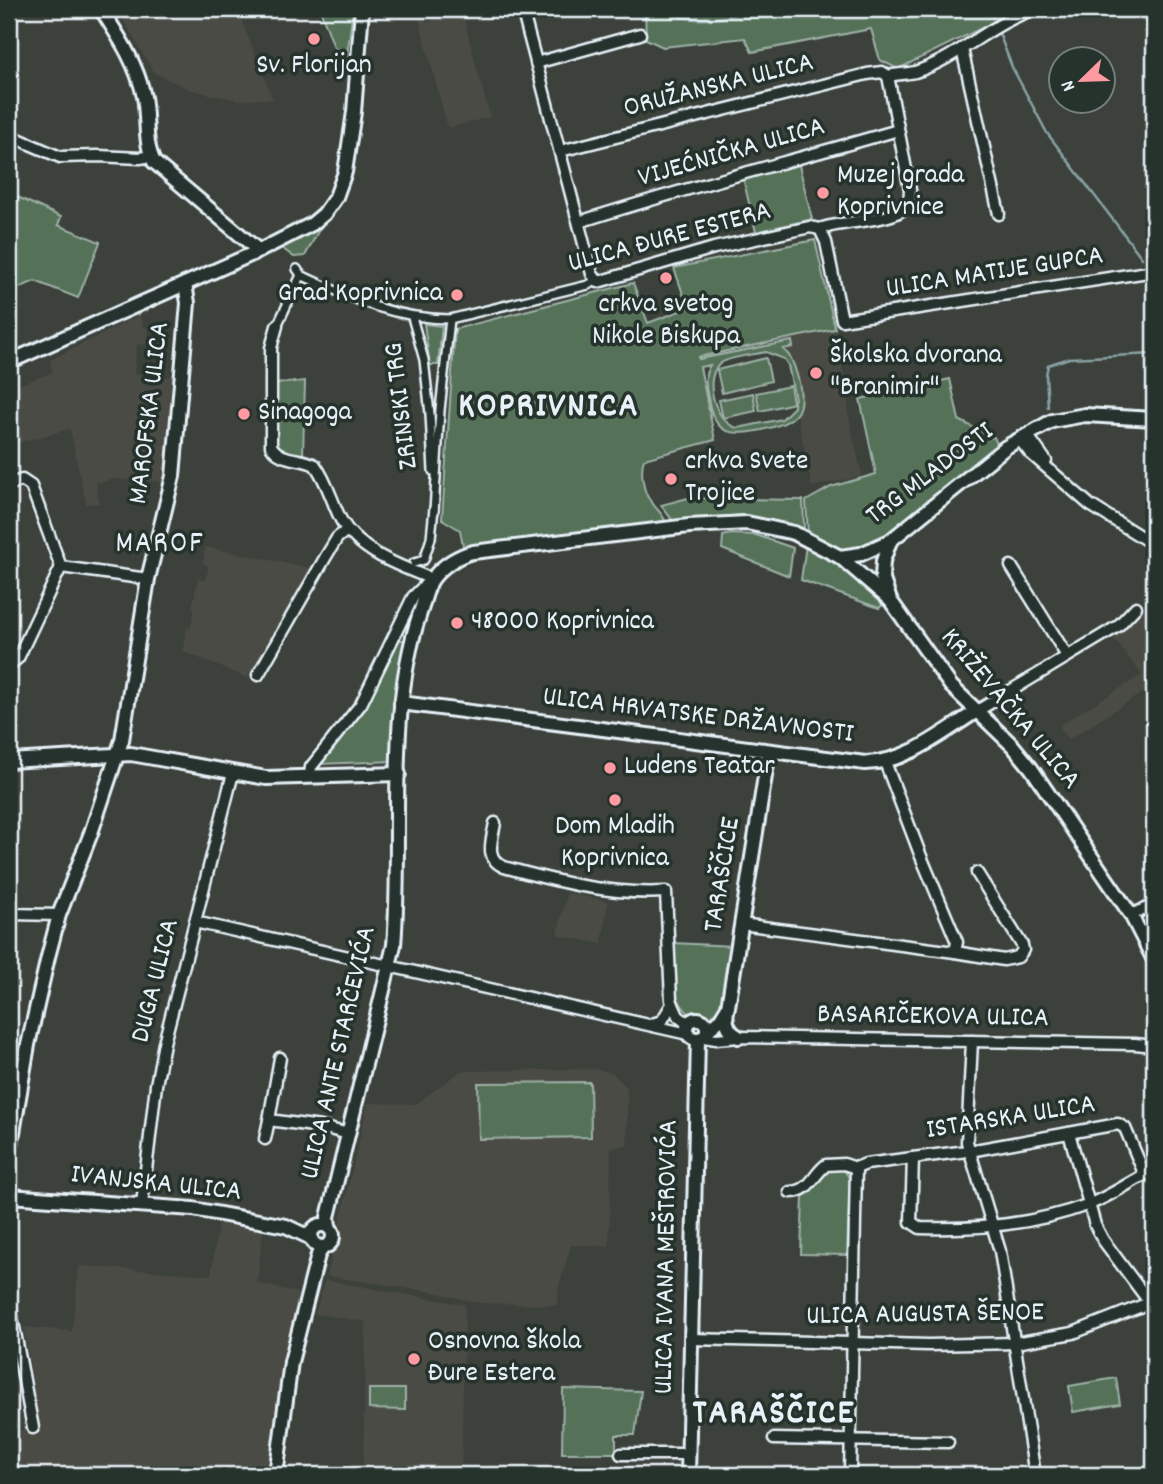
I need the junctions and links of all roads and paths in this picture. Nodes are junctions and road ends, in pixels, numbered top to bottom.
1 (101, 9) edge
2 (362, 9) edge
3 (522, 9) edge
4 (1036, 9) edge
5 (640, 34) dead end
6 (962, 49) junction
7 (536, 63) junction
8 (888, 76) junction
9 (898, 130) junction
10 (9, 135) edge
11 (560, 151) junction
12 (151, 156) junction
13 (999, 214) dead end
14 (579, 222) junction
15 (820, 229) junction
16 (259, 251) junction
17 (1154, 271) edge
18 (596, 281) junction
19 (184, 285) junction
20 (412, 317) junction
21 (450, 319) junction
22 (276, 326) joint
23 (9, 362) edge
24 (1154, 419) edge
25 (1041, 426) junction
26 (1022, 438) junction
27 (1049, 466) junction
28 (9, 485) edge
29 (434, 512) junction
30 (347, 530) junction
31 (890, 541) junction
32 (1154, 545) edge
33 (840, 557) junction
34 (414, 563) dead end
35 (1010, 566) dead end
36 (61, 567) junction
37 (148, 579) junction
38 (432, 579) junction
39 (890, 600) junction
40 (1136, 607) dead end
41 (395, 638) junction
42 (412, 639) junction
43 (1067, 656) junction
44 (9, 665) edge
45 (258, 676) dead end
46 (401, 703) junction
47 (977, 711) junction
48 (769, 751) junction
49 (118, 754) junction
50 (9, 761) edge
51 (885, 762) junction
52 (233, 773) junction
53 (399, 774) junction
54 (310, 776) junction
55 (495, 823) dead end
56 (976, 873) dead end
57 (1154, 905) edge
58 (9, 914) edge
59 (60, 915) junction
60 (1131, 915) junction
61 (195, 922) junction
62 (741, 924) junction
63 (955, 952) junction
64 (1154, 960) edge
65 (390, 965) junction
66 (672, 1004) junction
67 (728, 1007) junction
68 (654, 1026) junction
69 (697, 1029) junction
70 (735, 1038) junction
71 (1154, 1040) edge
72 (972, 1041) junction
73 (1135, 1044) junction
74 (1154, 1046) edge
75 (280, 1058) dead end
76 (269, 1120) junction
77 (1069, 1133) junction
78 (349, 1135) junction
79 (265, 1139) dead end
80 (970, 1151) junction
81 (9, 1156) edge
82 (913, 1158) junction
83 (856, 1168) junction
84 (1149, 1171) edge
85 (790, 1192) dead end
86 (9, 1196) edge
87 (142, 1204) junction
88 (1088, 1205) junction
89 (993, 1228) junction
90 (320, 1235) junction
91 (9, 1301) edge
92 (1152, 1302) edge
93 (690, 1339) junction
94 (853, 1342) junction
95 (1014, 1343) junction
96 (33, 1428) dead end
97 (774, 1438) dead end
98 (851, 1440) junction
99 (948, 1442) dead end
100 (621, 1454) dead end
101 (688, 1454) junction
102 (276, 1475) edge
103 (688, 1475) edge
104 (850, 1475) edge
105 (1035, 1475) edge

1 - 12 main road
2 - 16 main road
3 - 7 street
4 - 6 street, ORUŽANSKA ULICA
5 - 7 street
6 - 8 street, ORUŽANSKA ULICA
6 - 13 street
7 - 11 street
8 - 9 street
8 - 11 street, ORUŽANSKA ULICA
9 - 14 street, VIJEĆNIČKA ULICA
9 - 15 street, ULICA ĐURE ESTERA
10 - 12 street
11 - 14 street
12 - 16 main road
14 - 18 street
15 - 17 street, ULICA MATIJE GUPCA
15 - 18 street, ULICA ĐURE ESTERA
16 - 19 main road
18 - 21 street, ULICA ĐURE ESTERA
19 - 23 main road
19 - 37 main road, MAROFSKA ULICA
20 - 21 street, ZRINSKI TRG
20 - 22 street
20 - 29 street, ZRINSKI TRG
21 - 29 street, ZRINSKI TRG
22 - 30 street
24 - 25 main road, TRG MLADOSTI
25 - 26 main road, TRG MLADOSTI
25 - 27 street
26 - 27 street
26 - 31 main road, TRG MLADOSTI
27 - 32 street
28 - 36 street
29 - 34 street, ZRINSKI TRG
30 - 38 street
30 - 45 street
31 - 33 main road, TRG MLADOSTI
31 - 39 main road, KRIŽEVAČKA ULICA
33 - 38 main road
33 - 39 main road, KRIŽEVAČKA ULICA
35 - 43 street
36 - 37 street
36 - 44 street
37 - 49 main road, MAROFSKA ULICA
38 - 41 street
38 - 42 main road, ULICA ANTE STARČEVIĆA
39 - 47 main road, KRIŽEVAČKA ULICA
40 - 43 street
41 - 42 street
41 - 54 street
42 - 46 main road, ULICA ANTE STARČEVIĆA
43 - 47 street
46 - 48 main road, ULICA HRVATSKE DRŽAVNOSTI
46 - 53 main road, ULICA ANTE STARČEVIĆA
47 - 51 main road, ULICA HRVATSKE DRŽAVNOSTI
47 - 60 main road, KRIŽEVAČKA ULICA
48 - 51 main road, ULICA HRVATSKE DRŽAVNOSTI
48 - 62 main road, TARAŠČICE
49 - 50 main road
49 - 52 main road
49 - 59 main road, MAROFSKA ULICA
51 - 63 street
52 - 54 main road
52 - 61 street, DUGA ULICA
53 - 54 main road
53 - 65 main road, ULICA ANTE STARČEVIĆA
55 - 66 street
56 - 63 street
57 - 60 street
58 - 59 street
59 - 81 main road, MAROFSKA ULICA
60 - 64 main road, KRIŽEVAČKA ULICA
61 - 65 street, BASARIČEKOVA ULICA
61 - 87 street, DUGA ULICA
62 - 63 street
62 - 67 main road, TARAŠČICE
65 - 68 street, BASARIČEKOVA ULICA
65 - 78 main road, ULICA ANTE STARČEVIĆA
66 - 68 street
66 - 69 street
67 - 69 main road
67 - 70 main road
68 - 69 street, BASARIČEKOVA ULICA
69 - 70 street, BASARIČEKOVA ULICA
69 - 93 main road, ULICA IVANA MEŠTROVIĆA
70 - 72 street, BASARIČEKOVA ULICA
71 - 73 street, BASARIČEKOVA ULICA
72 - 73 street, BASARIČEKOVA ULICA
72 - 80 street
73 - 74 street, BASARIČEKOVA ULICA
75 - 76 street
76 - 78 street
76 - 79 street
77 - 80 street, ISTARSKA ULICA
77 - 84 street, ISTARSKA ULICA
77 - 88 street
78 - 90 main road, ULICA ANTE STARČEVIĆA
80 - 82 street, ISTARSKA ULICA
80 - 89 street
82 - 83 street, ISTARSKA ULICA
82 - 89 street
83 - 85 street, ISTARSKA ULICA
83 - 94 street
84 - 88 street
86 - 87 main road, IVANJSKA ULICA
87 - 90 main road, IVANJSKA ULICA
88 - 89 street
88 - 92 street
89 - 95 street
90 - 102 main road, ULICA ANTE STARČEVIĆA
91 - 96 street
92 - 95 street, ULICA AUGUSTA ŠENOE
93 - 94 street, ULICA AUGUSTA ŠENOE
93 - 101 main road, ULICA IVANA MEŠTROVIĆA
94 - 95 street, ULICA AUGUSTA ŠENOE
94 - 98 street
95 - 105 street
97 - 98 street
98 - 99 street
98 - 104 street
100 - 101 street
101 - 103 main road, ULICA IVANA MEŠTROVIĆA

